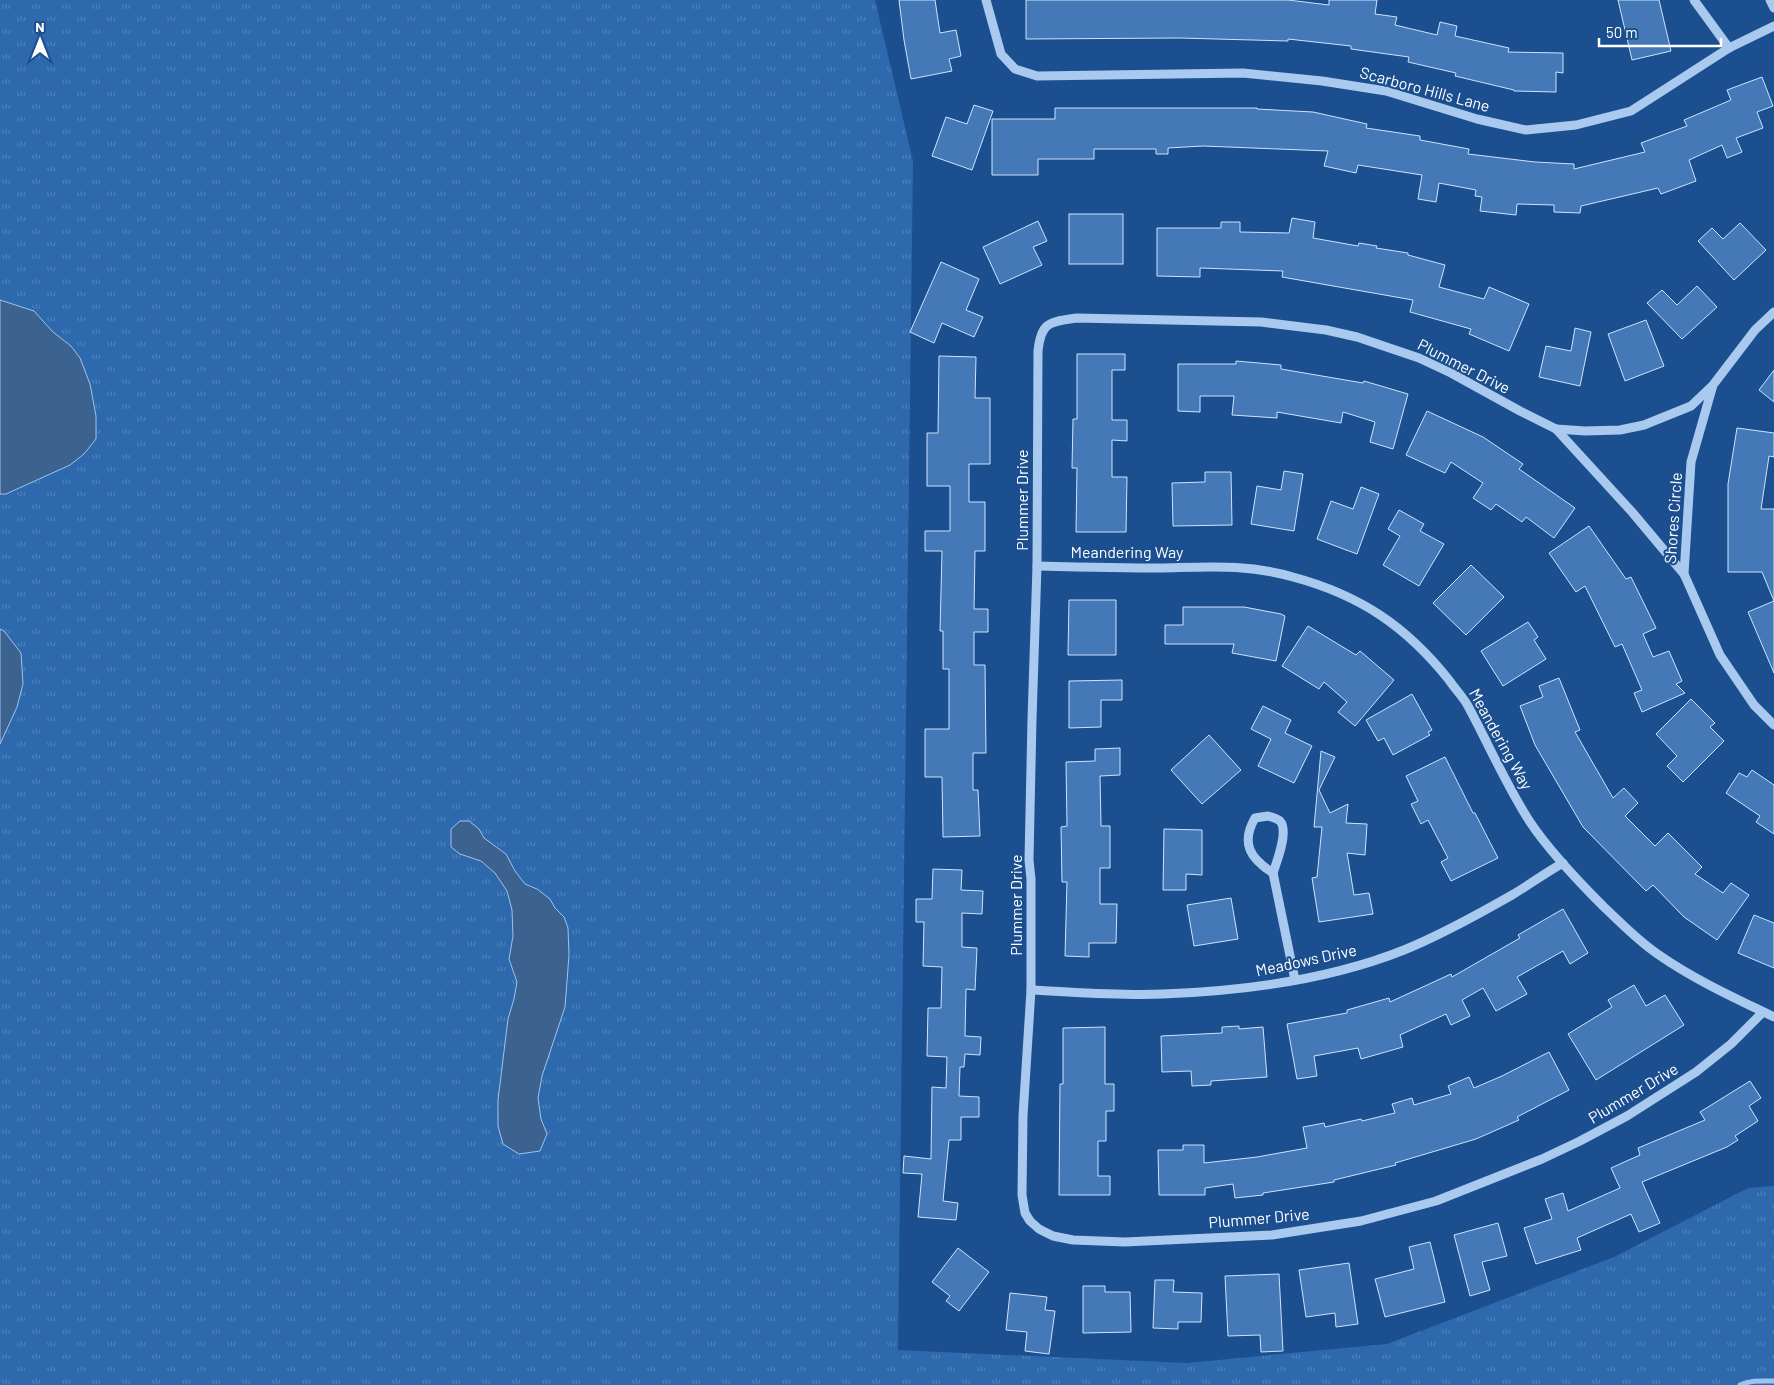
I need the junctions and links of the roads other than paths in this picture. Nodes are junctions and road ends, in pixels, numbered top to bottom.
1 (986, 0) edge
2 (1694, 0) edge
3 (1770, 0) edge
4 (1774, 8) edge
5 (1774, 26) edge
6 (1729, 48) junction
7 (1774, 312) edge
8 (1713, 385) junction
9 (1556, 429) junction
10 (1038, 566) junction
11 (1684, 574) junction
12 (1774, 724) edge
13 (1563, 863) junction
14 (1273, 874) junction
15 (1295, 980) junction
16 (1031, 990) junction
17 (1763, 1012) junction
18 (1774, 1017) edge

1 - 6 street, Scarboro Hills Lane
2 - 6 street
3 - 4 street
5 - 6 street, Scarboro Hills Lane
7 - 8 street, Shores Circle
8 - 9 street, Plummer Drive
8 - 11 street, Shores Circle
9 - 10 street, Plummer Drive
9 - 11 street, Plummer Drive
10 - 13 street, Meandering Way
10 - 16 street, Plummer Drive
11 - 12 street, Shores Circle
13 - 15 street, Meadows Drive
13 - 17 street, Meandering Way
14 - 14 street
14 - 15 street
15 - 16 street, Meadows Drive
16 - 17 street, Plummer Drive
17 - 18 street, Meandering Way

